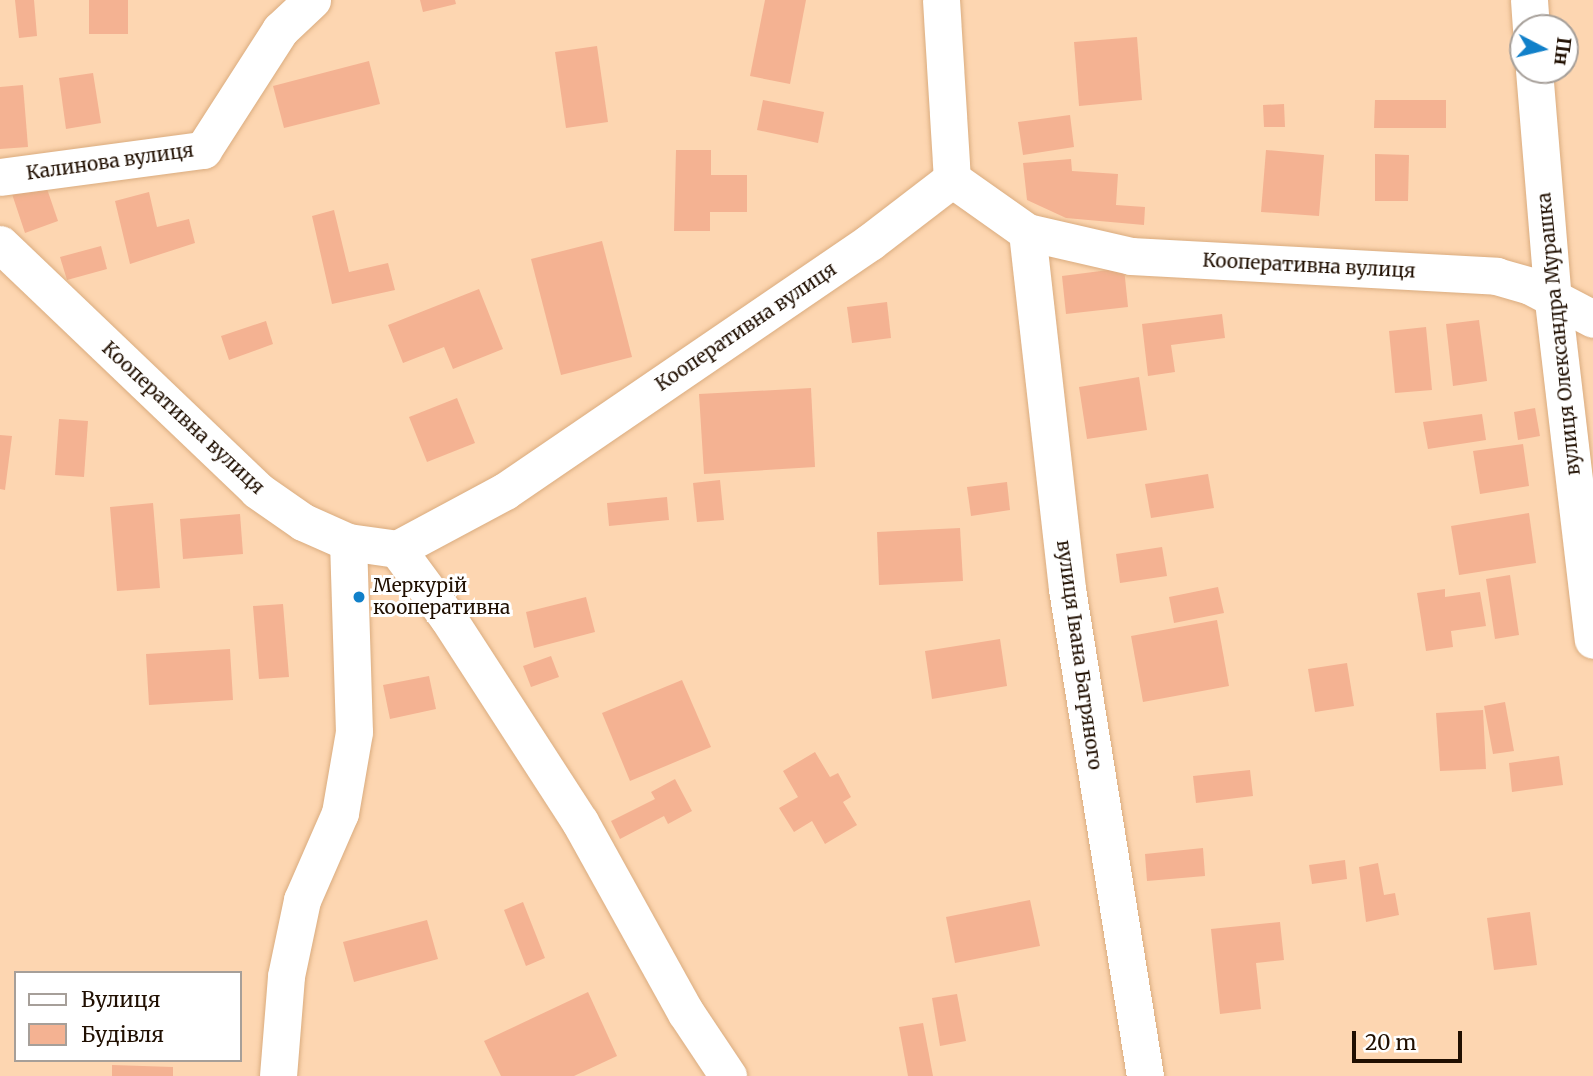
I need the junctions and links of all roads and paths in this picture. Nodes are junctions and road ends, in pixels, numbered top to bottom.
1 (312, 0) edge
2 (941, 0) edge
3 (1535, 84) edge
4 (0, 177) edge
5 (952, 179) junction
6 (1027, 232) junction
7 (0, 244) edge
8 (1553, 301) junction
9 (1593, 319) edge
10 (348, 542) junction
11 (397, 549) junction
12 (1593, 640) edge
13 (278, 1076) edge
14 (728, 1076) edge
15 (1145, 1076) edge

1 - 4 street, Калинова вулиця
2 - 5 street
3 - 8 street, вулиця Олександра Мурашка
5 - 6 street, Кооперативна вулиця
5 - 11 street, Кооперативна вулиця
6 - 8 street, Кооперативна вулиця
6 - 15 street, вулиця Івана Багряного
7 - 10 street, Кооперативна вулиця
8 - 9 street, Кооперативна вулиця
8 - 12 street, вулиця Олександра Мурашка
10 - 11 street, Кооперативна вулиця
10 - 13 street
11 - 14 street

